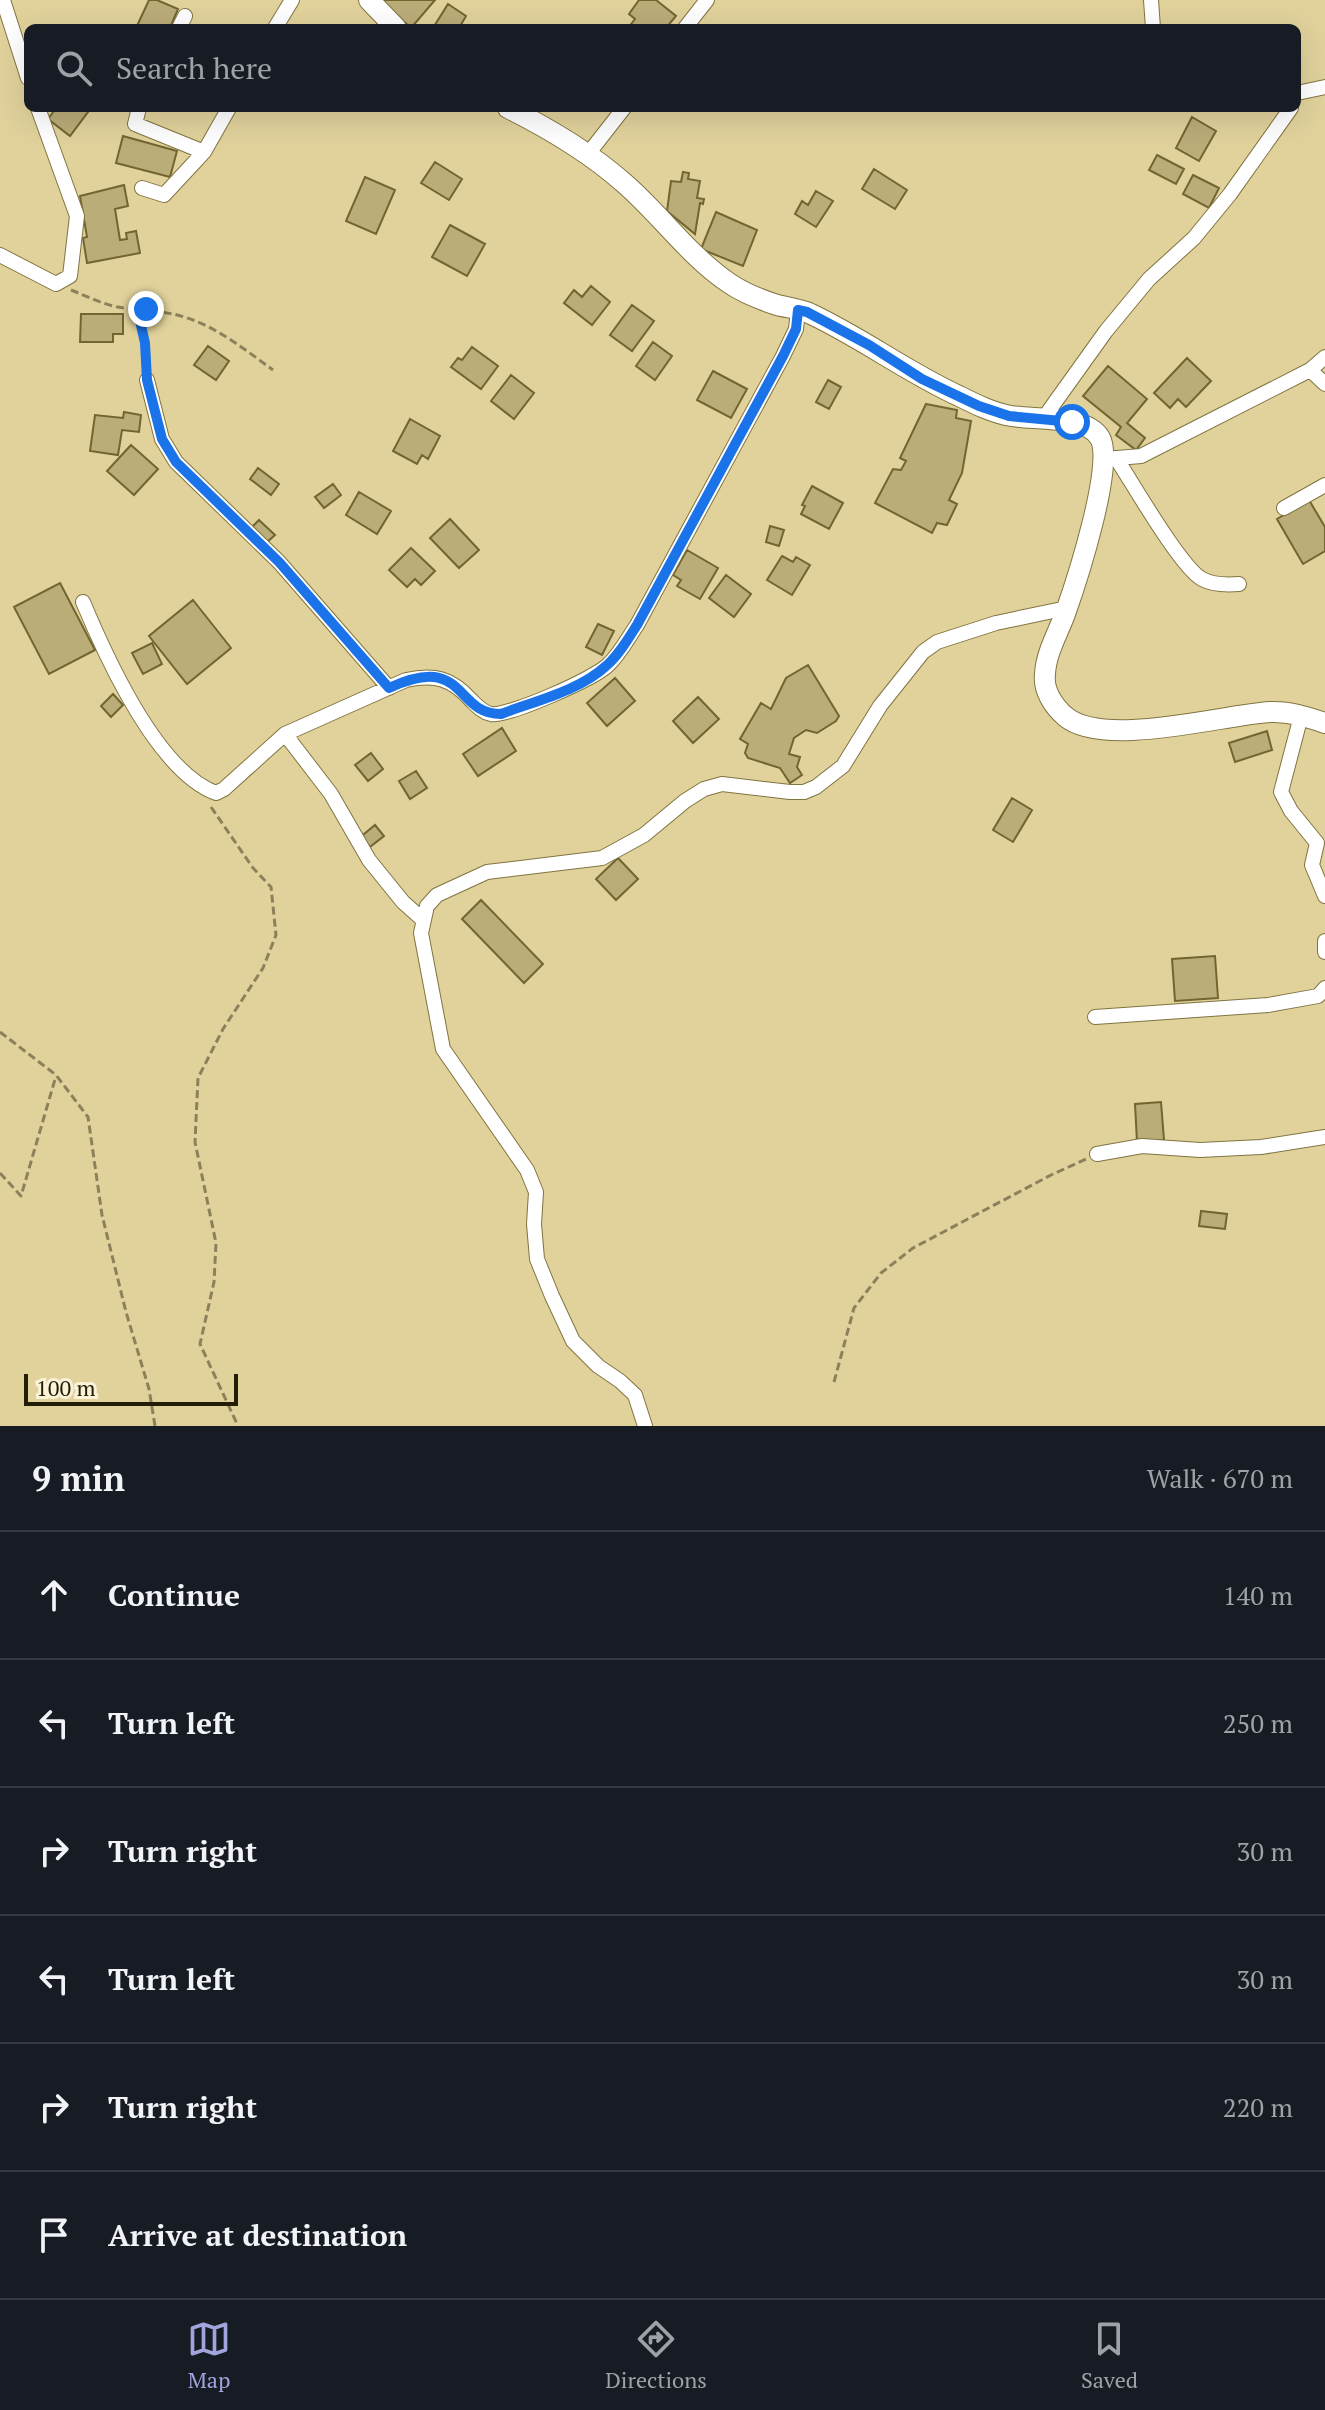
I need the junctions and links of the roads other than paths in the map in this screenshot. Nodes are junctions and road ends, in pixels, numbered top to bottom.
1 (3, 0) edge
2 (292, 0) edge
3 (369, 0) edge
4 (707, 0) edge
5 (1151, 0) edge
6 (277, 24) edge
7 (392, 24) edge
8 (688, 24) edge
9 (1153, 24) edge
10 (24, 66) edge
11 (1325, 87) edge
12 (1301, 92) edge
13 (39, 112) edge
14 (138, 112) edge
15 (227, 112) edge
16 (515, 112) edge
17 (621, 112) edge
18 (1288, 112) edge
19 (204, 152) junction
20 (588, 154) junction
21 (142, 188) dead end
22 (0, 255) edge
23 (798, 310) junction
24 (1325, 357) edge
25 (1310, 370) junction
26 (147, 380) road end
27 (1325, 384) edge
28 (1043, 419) junction
29 (1110, 458) junction
30 (1325, 485) edge
31 (1284, 508) dead end
32 (1239, 584) dead end
33 (83, 602) dead end
34 (1067, 608) junction
35 (389, 688) junction
36 (1301, 716) junction
37 (1325, 723) edge
38 (285, 734) junction
39 (1325, 896) edge
40 (422, 919) junction
41 (1325, 941) edge
42 (1325, 952) edge
43 (1325, 988) edge
44 (1095, 1017) dead end
45 (1325, 1137) edge
46 (1097, 1154) road end
47 (645, 1426) edge

1 - 10 street
2 - 6 street
3 - 7 street
4 - 8 street
5 - 9 street
11 - 12 street
13 - 22 street
14 - 19 street
15 - 19 street
16 - 20 street
17 - 20 street
18 - 28 street
19 - 21 street
20 - 23 street
23 - 28 street
23 - 35 street
24 - 25 street
25 - 27 street
25 - 29 street
26 - 35 street
28 - 29 street
29 - 32 street
29 - 34 street
30 - 31 street
33 - 38 street
34 - 36 street
34 - 40 street
35 - 38 street
36 - 37 street
36 - 39 street
38 - 40 street
40 - 47 street
41 - 42 street
43 - 44 street
45 - 46 street

